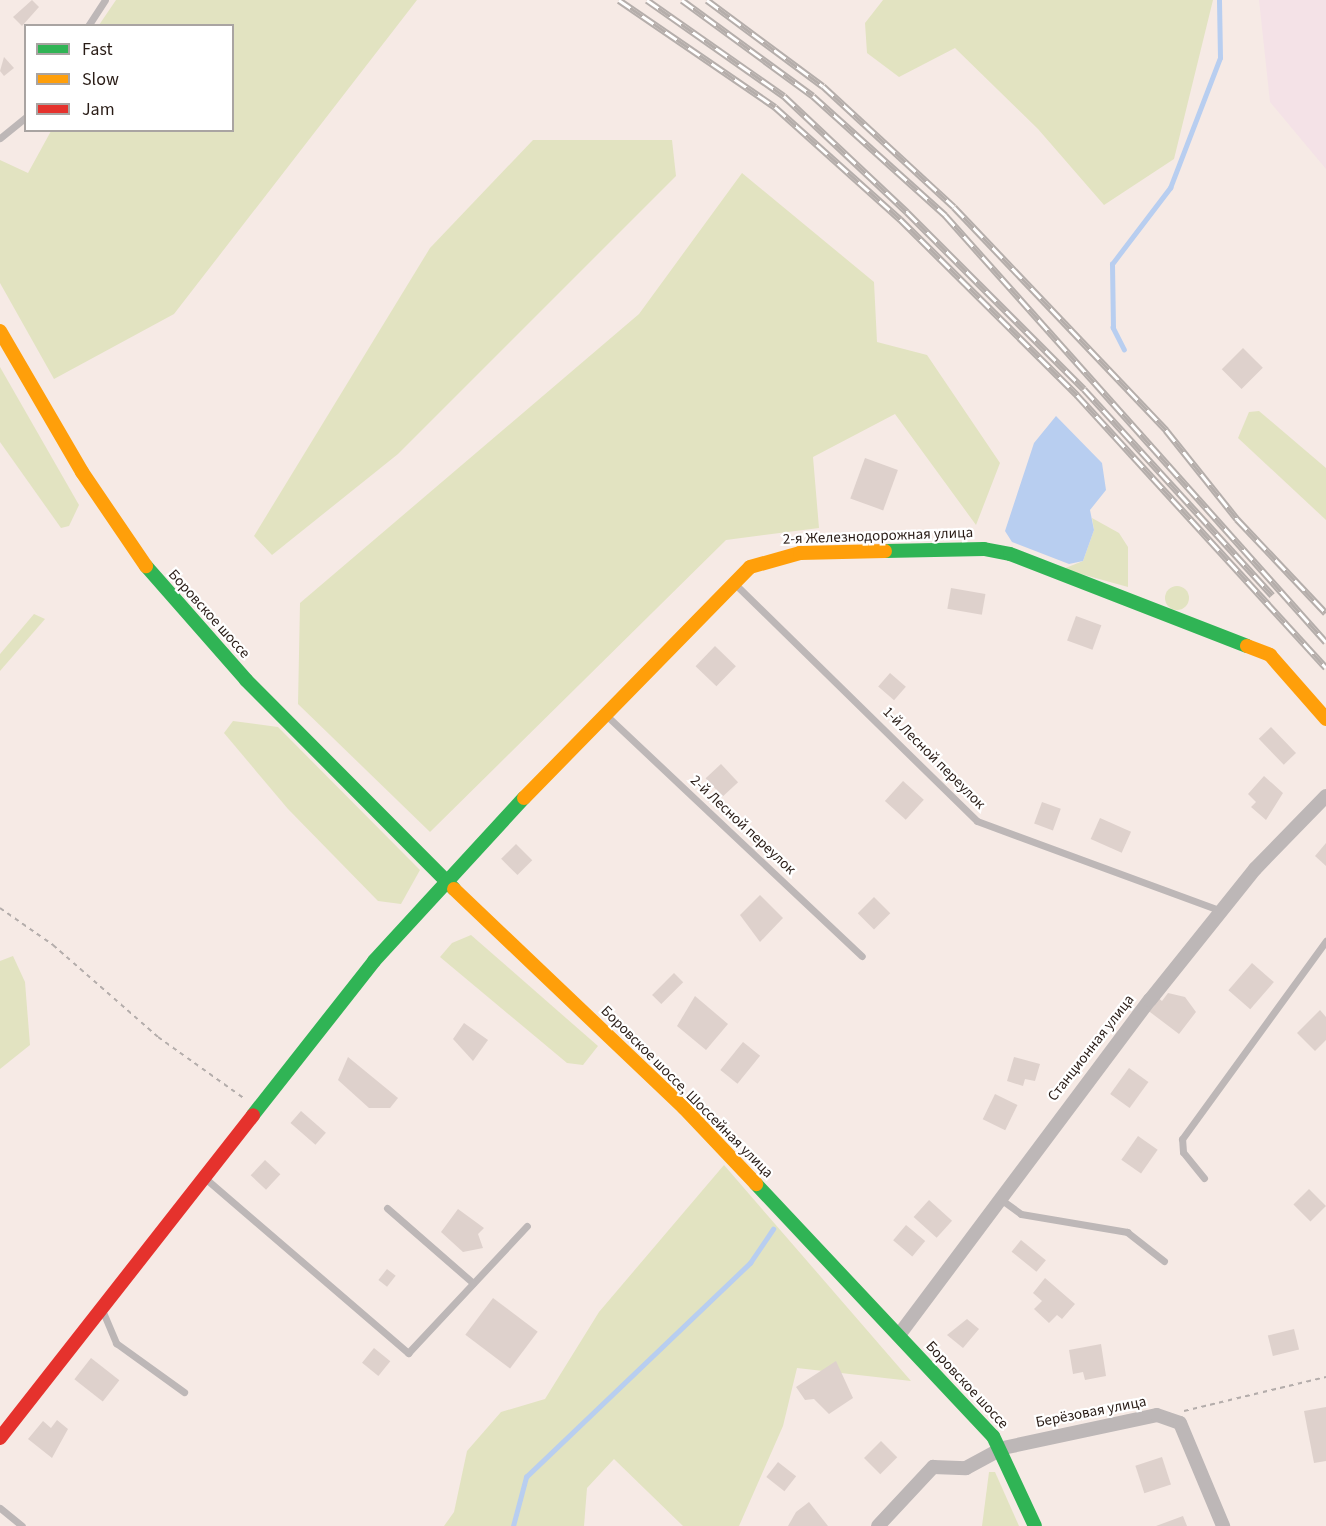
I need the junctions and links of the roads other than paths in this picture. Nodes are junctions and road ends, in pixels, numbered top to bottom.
1 (105, 0) edge
2 (89, 24) edge
3 (24, 119) edge
4 (0, 138) edge
5 (0, 330) edge
6 (734, 583) junction
7 (605, 714) junction
8 (1326, 719) edge
9 (1326, 796) edge
10 (444, 879) junction
11 (1222, 911) junction
12 (1326, 941) edge
13 (862, 956) dead end
14 (204, 1177) junction
15 (1204, 1178) dead end
16 (999, 1198) junction
17 (387, 1208) dead end
18 (527, 1226) dead end
19 (1164, 1261) dead end
20 (473, 1283) junction
21 (102, 1308) junction
22 (899, 1335) junction
23 (184, 1392) dead end
24 (0, 1438) edge
25 (1003, 1448) junction
26 (0, 1509) edge
27 (22, 1526) edge
28 (878, 1526) edge
29 (1035, 1526) edge
30 (1223, 1526) edge

1 - 2 lane
3 - 4 lane
5 - 10 street, Боровское шоссе
6 - 7 street, 2-я Железнодорожная улица
6 - 8 street, 2-я Железнодорожная улица
6 - 11 lane, 1-й Лесной переулок
7 - 10 street, 2-я Железнодорожная улица
7 - 13 lane, 2-й Лесной переулок
9 - 11 street, Станционная улица
10 - 14 street, 2-я Железнодорожная улица
10 - 22 street, Боровское шоссе, Шоссейная улица
11 - 16 street, Станционная улица
12 - 15 lane
14 - 20 lane
14 - 21 street, 2-я Железнодорожная улица
16 - 19 lane
16 - 22 street, Станционная улица
17 - 20 lane
18 - 20 lane
21 - 23 lane
21 - 24 street, 2-я Железнодорожная улица
22 - 25 street, Боровское шоссе
25 - 28 street, Берёзовая улица
25 - 29 street, Боровское шоссе
25 - 30 street, Берёзовая улица
26 - 27 lane

